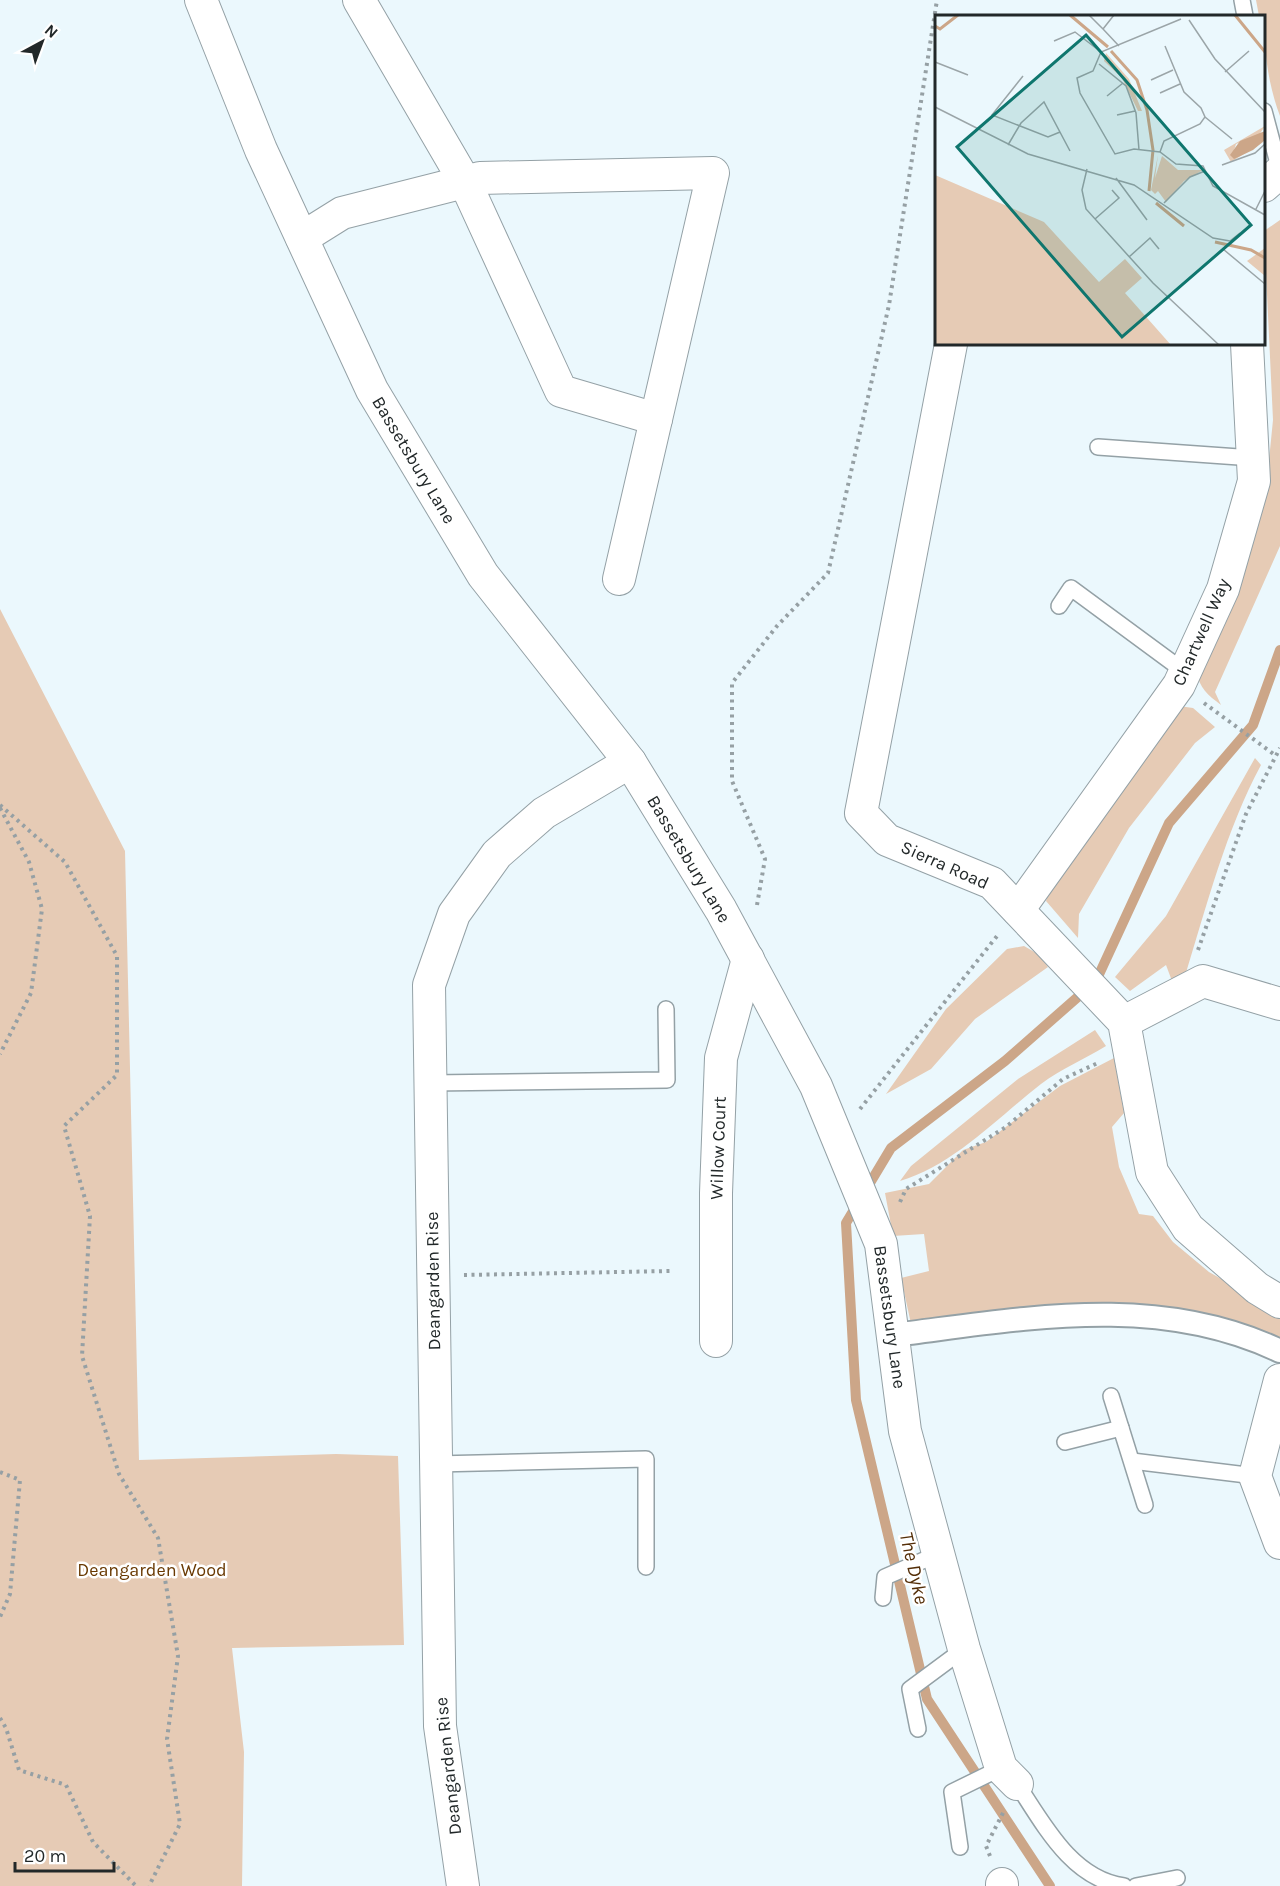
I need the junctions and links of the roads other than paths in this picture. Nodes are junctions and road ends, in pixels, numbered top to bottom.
1 (201, 0) edge
2 (359, 0) edge
3 (1242, 0) edge
4 (1245, 15) edge
5 (1265, 118) edge
6 (1280, 171) edge
7 (465, 182) junction
8 (1265, 184) edge
9 (302, 238) junction
10 (951, 345) edge
11 (1247, 345) edge
12 (656, 419) junction
13 (1098, 447) dead end
14 (1253, 458) junction
15 (619, 579) dead end
16 (1059, 606) dead end
17 (1185, 672) junction
18 (630, 762) junction
19 (1018, 910) junction
20 (748, 959) junction
21 (1280, 1004) edge
22 (666, 1009) dead end
23 (1121, 1025) junction
24 (431, 1083) junction
25 (1280, 1302) edge
26 (893, 1335) junction
27 (716, 1341) dead end
28 (1280, 1351) edge
29 (1280, 1380) edge
30 (1111, 1396) dead end
31 (1121, 1428) junction
32 (1065, 1442) dead end
33 (1131, 1461) junction
34 (436, 1464) junction
35 (1255, 1476) junction
36 (1145, 1505) dead end
37 (1280, 1543) edge
38 (925, 1560) junction
39 (646, 1567) dead end
40 (883, 1598) dead end
41 (955, 1655) junction
42 (918, 1729) dead end
43 (1004, 1782) junction
44 (960, 1847) dead end
45 (1178, 1878) dead end
46 (463, 1886) edge
47 (1124, 1886) edge
48 (1136, 1886) edge

1 - 9 street, Bassetsbury Lane
2 - 7 street
3 - 4 lane
5 - 6 lane
6 - 8 street
7 - 9 street
7 - 12 street
7 - 12 street
9 - 18 street, Bassetsbury Lane
10 - 19 street, Sierra Road
11 - 14 street, Chartwell Way
12 - 15 street
13 - 14 lane
14 - 17 street, Chartwell Way
16 - 17 lane
17 - 19 street, Chartwell Way
18 - 20 street, Bassetsbury Lane
18 - 24 street, Deangarden Rise
19 - 23 street, Sierra Road
20 - 26 street, Bassetsbury Lane
20 - 27 street, Willow Court
21 - 23 street
22 - 24 lane
23 - 25 street
24 - 34 street, Deangarden Rise
26 - 28 street
26 - 38 street, Bassetsbury Lane
29 - 35 street
30 - 31 lane
31 - 32 lane
31 - 33 lane
33 - 35 lane
33 - 36 lane
34 - 39 lane
34 - 46 street, Deangarden Rise
35 - 37 street
38 - 40 lane
38 - 41 street, Bassetsbury Lane
41 - 42 lane
41 - 43 street, Bassetsbury Lane
43 - 44 lane
43 - 47 lane
45 - 48 lane

